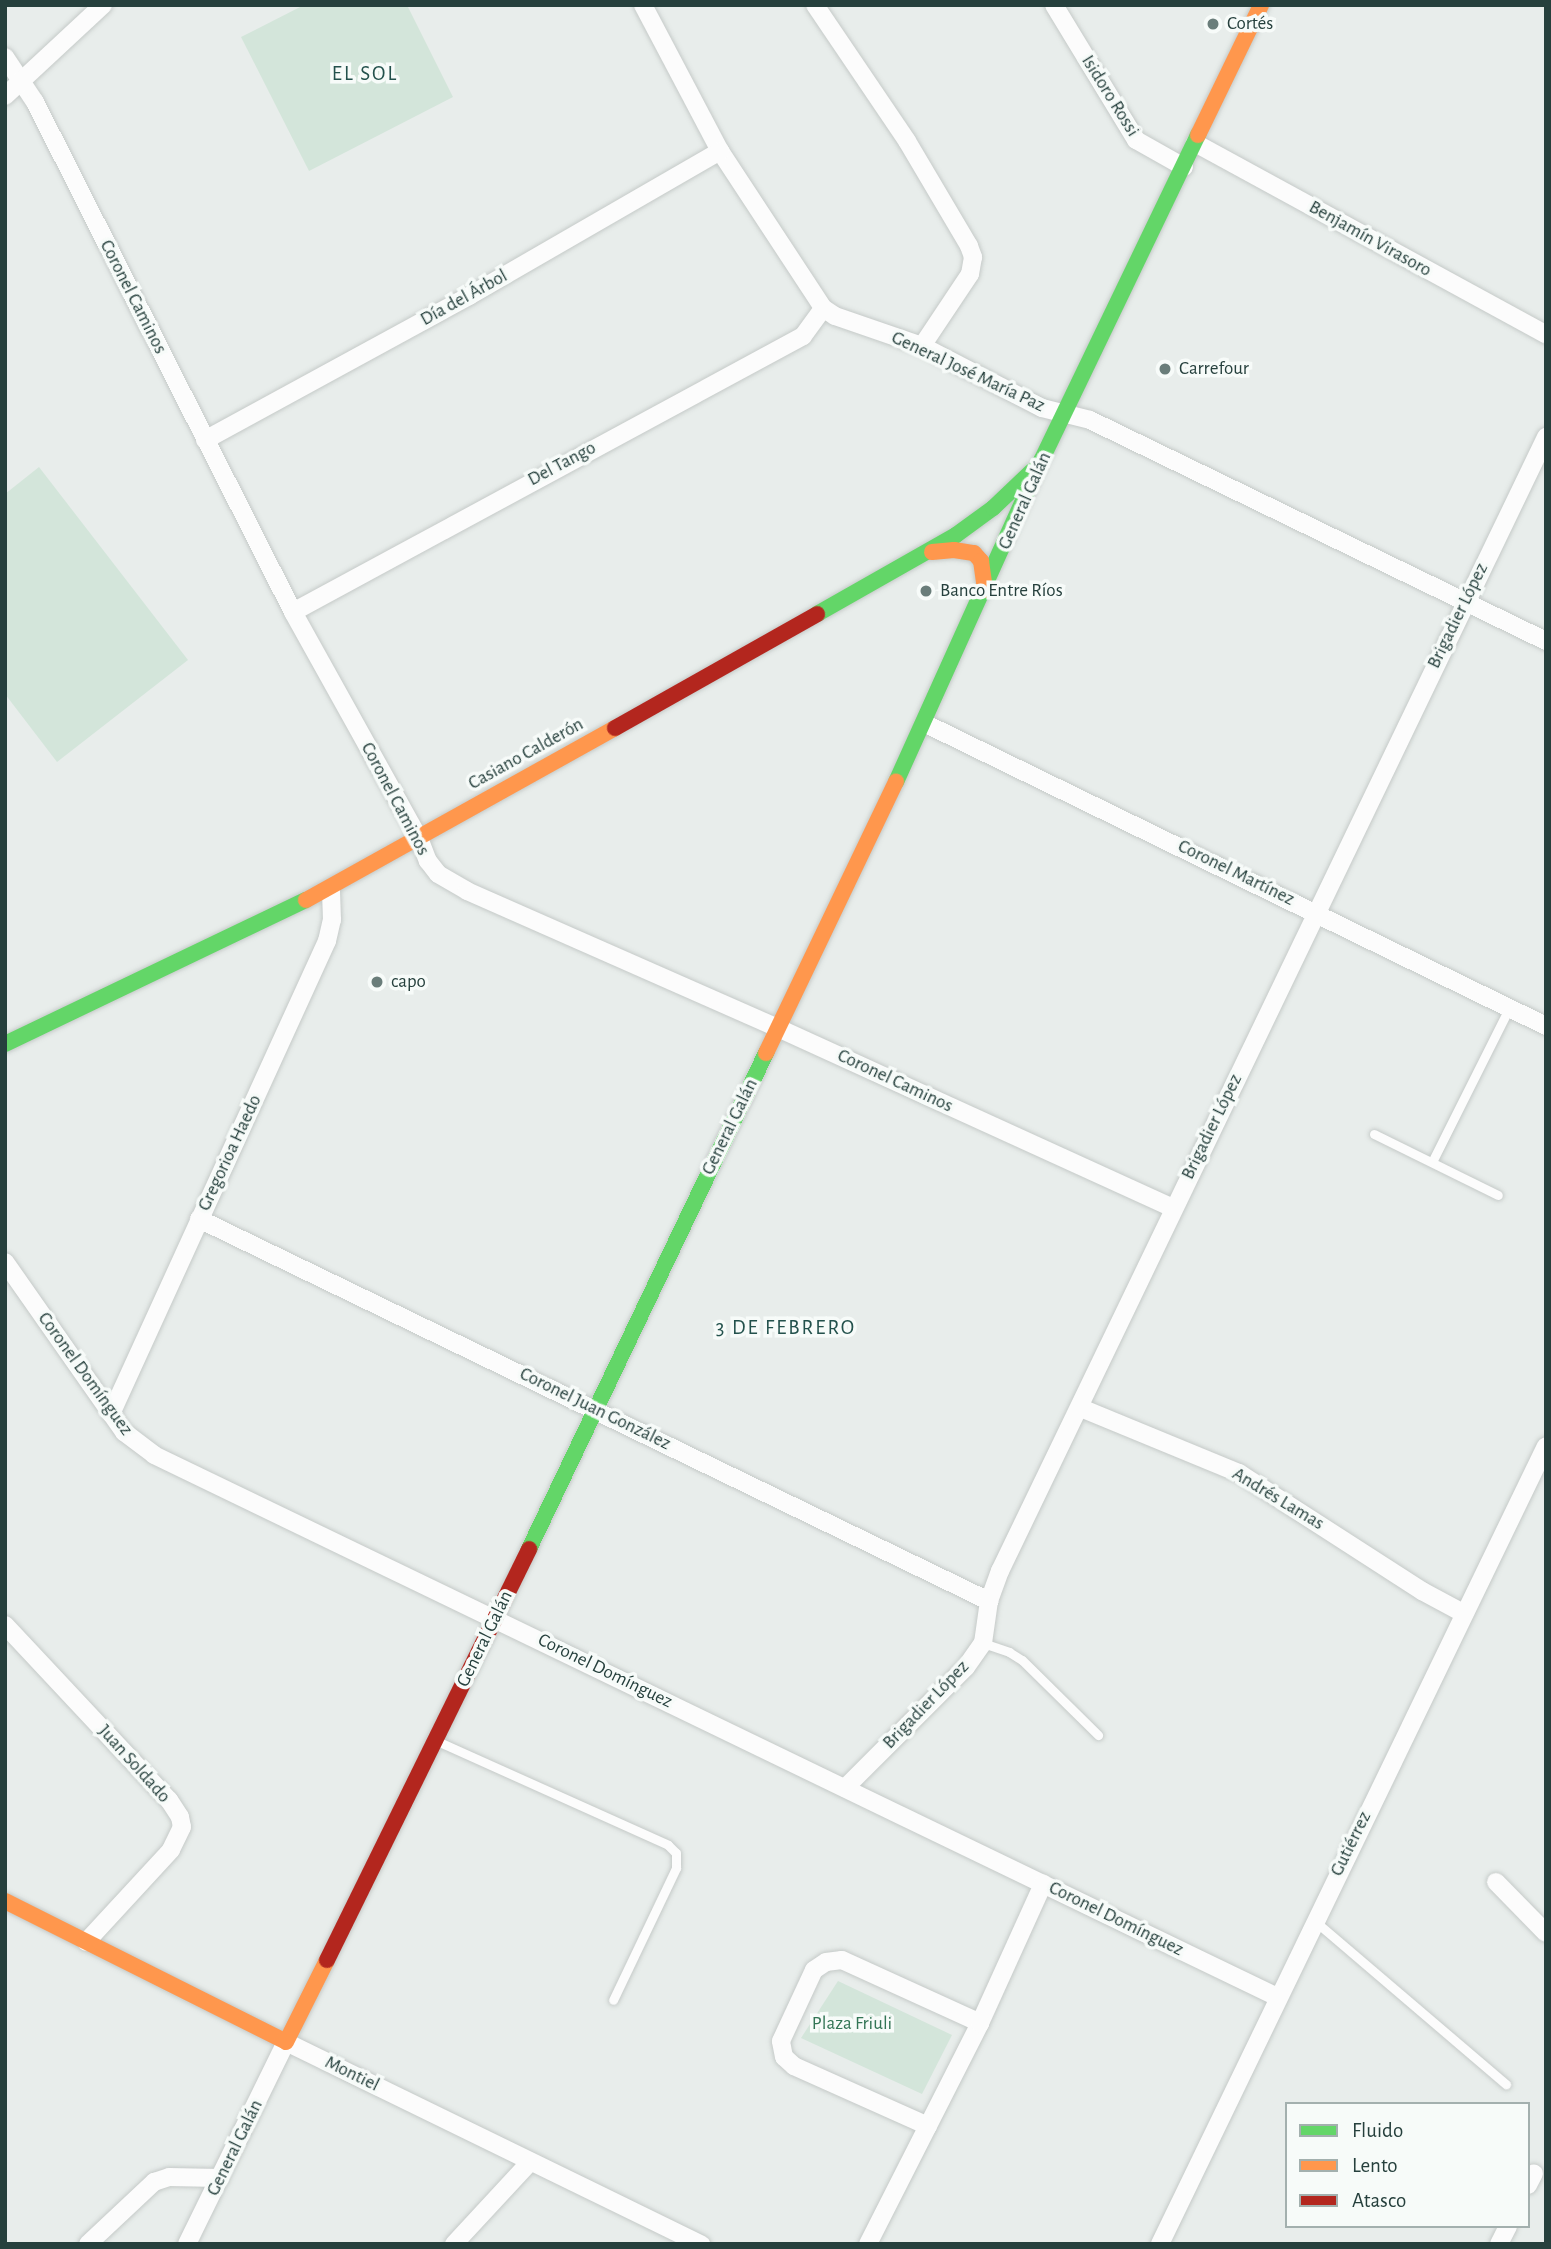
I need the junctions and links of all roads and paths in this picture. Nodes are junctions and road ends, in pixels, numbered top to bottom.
1 (103, 5) edge
2 (643, 5) edge
3 (815, 5) edge
4 (1054, 5) edge
5 (1261, 5) edge
6 (5, 57) edge
7 (22, 80) junction
8 (5, 96) edge
9 (1195, 143) junction
10 (720, 151) junction
11 (1184, 167) junction
12 (823, 308) junction
13 (1546, 334) edge
14 (922, 346) junction
15 (1066, 414) junction
16 (1546, 437) edge
17 (205, 440) junction
18 (1042, 459) junction
19 (926, 552) junction
20 (985, 591) junction
21 (1464, 603) junction
22 (293, 612) junction
23 (1546, 641) edge
24 (924, 723) junction
25 (419, 838) junction
26 (331, 888) junction
27 (1316, 912) junction
28 (1509, 1008) junction
29 (1546, 1027) edge
30 (778, 1028) junction
31 (5, 1044) edge
32 (1374, 1134) dead end
33 (1432, 1162) junction
34 (1498, 1195) dead end
35 (1173, 1208) junction
36 (199, 1219) junction
37 (5, 1262) edge
38 (1081, 1408) junction
39 (594, 1409) junction
40 (111, 1414) junction
41 (1546, 1446) edge
42 (989, 1601) junction
43 (1463, 1613) junction
44 (496, 1618) junction
45 (5, 1625) edge
46 (982, 1643) junction
47 (1098, 1735) dead end
48 (436, 1741) junction
49 (845, 1788) junction
50 (1496, 1882) dead end
51 (1043, 1884) junction
52 (5, 1901) edge
53 (1314, 1921) junction
54 (1546, 1933) edge
55 (86, 1941) junction
56 (1277, 1997) junction
57 (613, 2000) dead end
58 (980, 2023) junction
59 (286, 2042) junction
60 (1506, 2084) dead end
61 (928, 2126) junction
62 (530, 2162) junction
63 (220, 2178) junction
64 (1507, 2228) edge
65 (88, 2244) edge
66 (187, 2244) edge
67 (454, 2244) edge
68 (701, 2244) edge
69 (868, 2244) edge
70 (1160, 2244) edge
71 (1499, 2244) edge

1 - 7 street
2 - 10 street
3 - 14 street
4 - 11 street, Isidoro Rossi
5 - 9 street, General Galán
6 - 7 street, Coronel Caminos
7 - 8 street
7 - 17 street, Coronel Caminos
9 - 11 street, General Galán
9 - 13 street, Benjamín Virasoro
10 - 12 street
10 - 17 street, Día del Árbol
11 - 15 street, General Galán
12 - 14 street, General José María Paz
12 - 22 street, Del Tango
14 - 15 street, General José María Paz
15 - 18 street, General Galán
15 - 21 street, General José María Paz
16 - 21 street, Brigadier López
17 - 22 street, Coronel Caminos
18 - 19 street, Casiano Calderón
18 - 20 street, General Galán
19 - 20 street
19 - 25 street, Casiano Calderón
20 - 24 street, General Galán
21 - 23 street, General José María Paz
21 - 27 street, Brigadier López
22 - 25 street, Coronel Caminos
24 - 27 street, Coronel Martínez
24 - 30 street, General Galán
25 - 26 street, Casiano Calderón
25 - 30 street, Coronel Caminos
26 - 31 street, Casiano Calderón
26 - 36 street, Gregorioa Haedo
27 - 28 street, Coronel Martínez
27 - 35 street, Brigadier López
28 - 29 street, Coronel Martínez
28 - 33 lane
30 - 35 street, Coronel Caminos
30 - 39 street, General Galán
32 - 33 lane
33 - 34 lane
35 - 38 street, Brigadier López
36 - 39 street, Coronel Juan González
36 - 40 street, Gregorioa Haedo
37 - 40 street, Coronel Domínguez
38 - 42 street, Brigadier López
38 - 43 street, Andrés Lamas
39 - 42 street, Coronel Juan González
39 - 44 street, General Galán
40 - 44 street, Coronel Domínguez
41 - 43 street, Gutiérrez
42 - 46 street, Brigadier López
43 - 53 street, Gutiérrez
44 - 48 street, General Galán
44 - 49 street, Coronel Domínguez
45 - 55 street, Juan Soldado
46 - 47 lane
46 - 49 street, Brigadier López
48 - 57 lane
48 - 59 street, General Galán
49 - 51 street, Coronel Domínguez
50 - 54 street
51 - 56 street, Coronel Domínguez
51 - 58 street
52 - 55 street, Montiel
53 - 56 street, Gutiérrez
53 - 60 lane
55 - 59 street, Montiel
56 - 70 street, Gutiérrez
58 - 61 street
58 - 61 street
59 - 62 street, Montiel
59 - 63 street, General Galán
61 - 69 street
62 - 67 street
62 - 68 street, Montiel
63 - 65 street
63 - 66 street, General Galán
64 - 71 street

